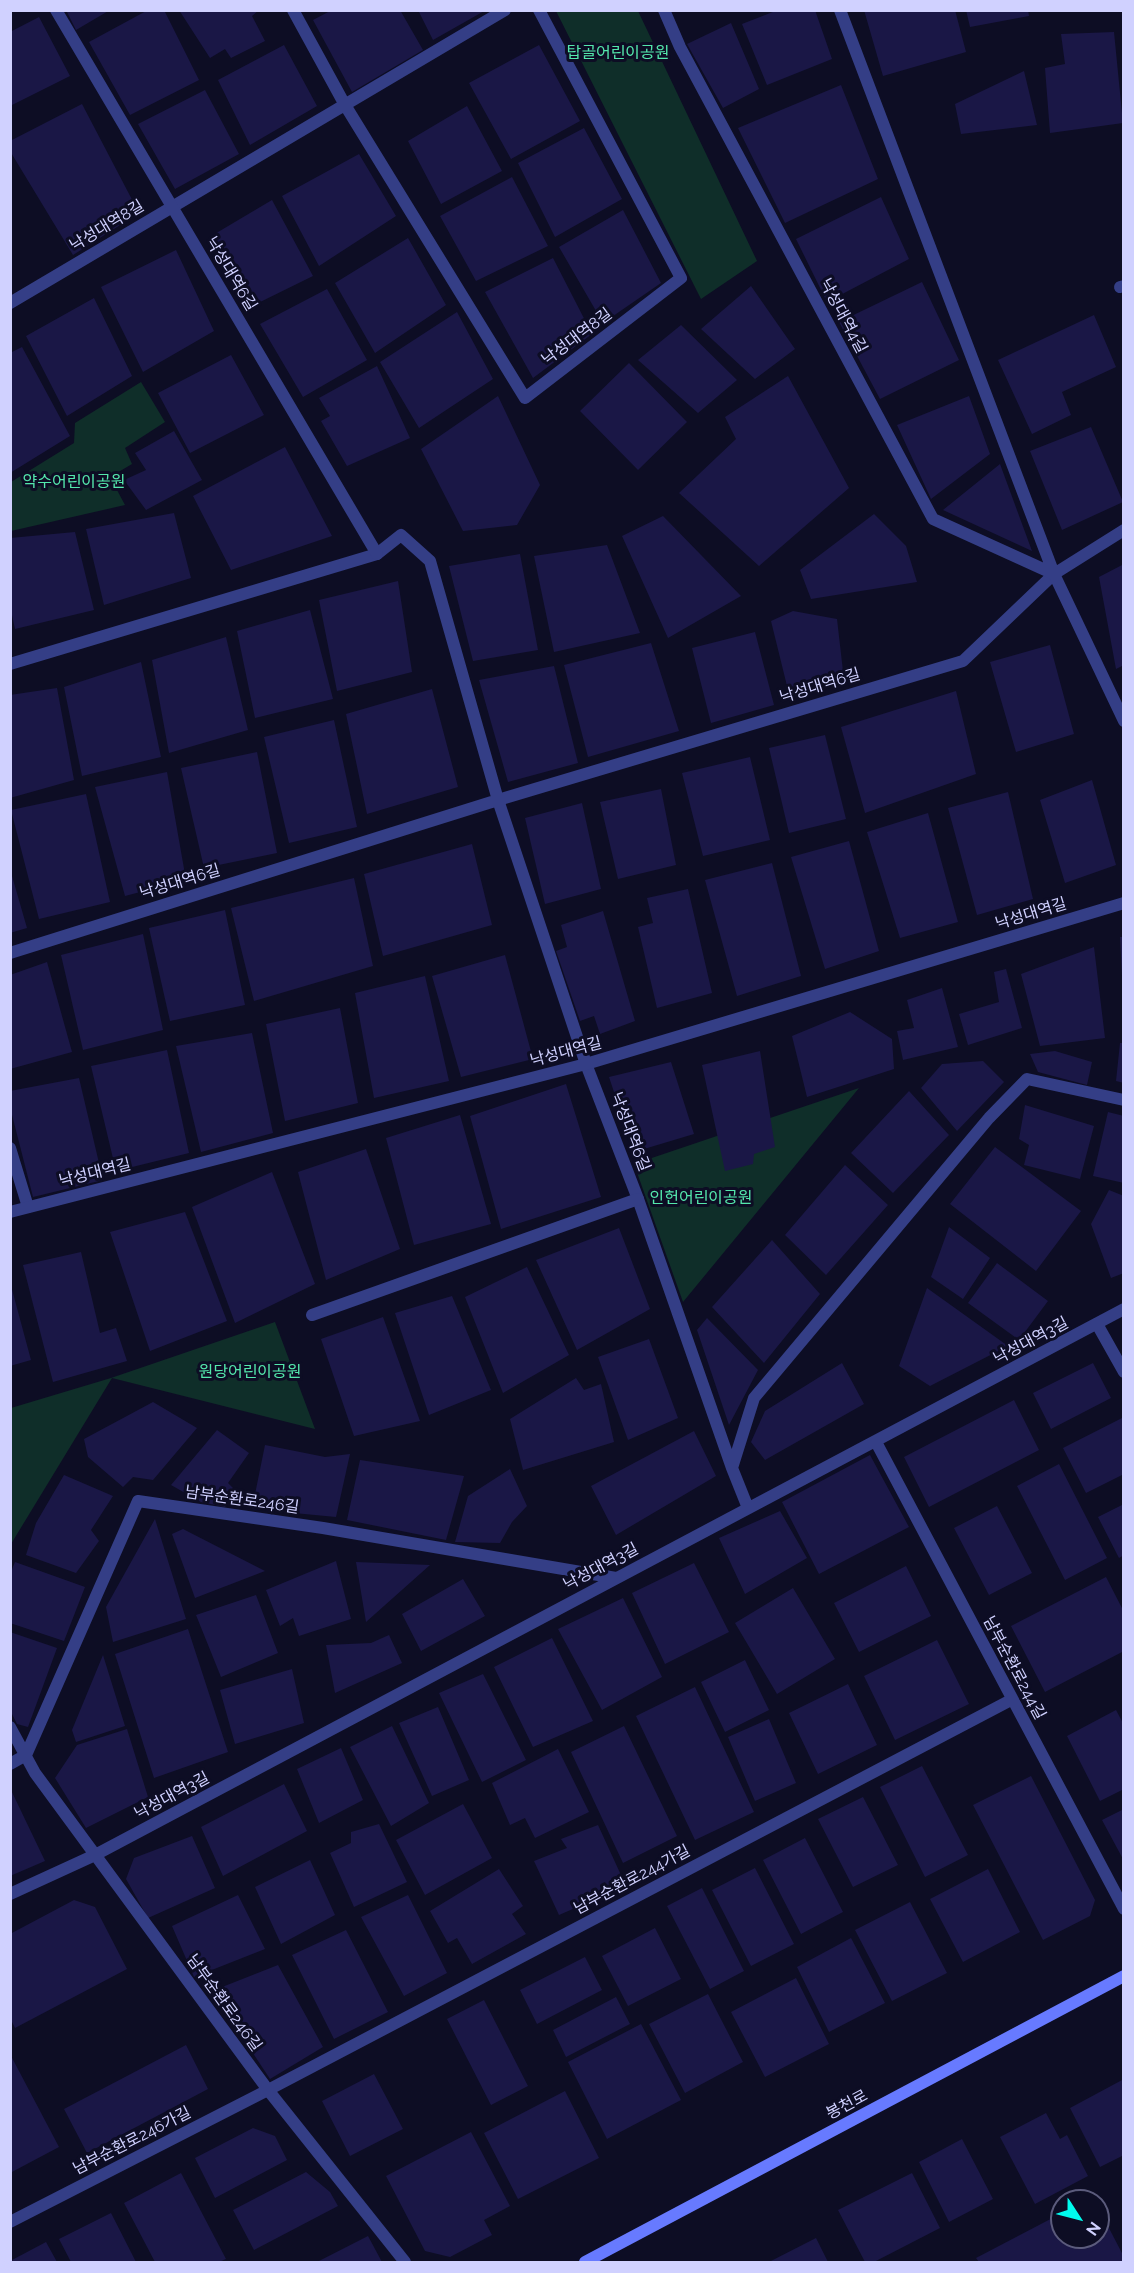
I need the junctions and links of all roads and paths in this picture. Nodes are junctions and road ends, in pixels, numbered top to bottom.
1 (56, 10) edge
2 (293, 10) edge
3 (505, 10) edge
4 (539, 10) edge
5 (664, 10) edge
6 (840, 10) edge
7 (345, 105) junction
8 (172, 207) junction
9 (10, 303) edge
10 (1124, 530) edge
11 (377, 554) junction
12 (1054, 574) junction
13 (10, 664) edge
14 (1124, 721) edge
15 (498, 800) junction
16 (1124, 903) edge
17 (10, 953) edge
18 (586, 1064) junction
19 (1124, 1100) edge
20 (10, 1148) edge
21 (638, 1199) junction
22 (28, 1207) junction
23 (10, 1212) edge
24 (1124, 1309) edge
25 (312, 1315) dead end
26 (1097, 1324) junction
27 (1124, 1372) edge
28 (876, 1442) junction
29 (732, 1468) junction
30 (748, 1508) junction
31 (616, 1578) junction
32 (1011, 1700) junction
33 (10, 1727) edge
34 (26, 1755) junction
35 (10, 1764) edge
36 (95, 1855) junction
37 (10, 1894) edge
38 (1124, 1910) edge
39 (1124, 1976) edge
40 (268, 2090) junction
41 (10, 2222) edge
42 (405, 2262) edge
43 (585, 2262) edge

1 - 8 street, 낙성대역6길
2 - 7 street, 낙성대역8길
3 - 7 street, 낙성대역8길
4 - 7 street, 낙성대역8길
5 - 12 street, 낙성대역4길
6 - 12 street
7 - 8 street, 낙성대역8길
8 - 9 street, 낙성대역8길
8 - 11 street, 낙성대역6길
10 - 12 street
11 - 13 street, 낙성대역6길
11 - 15 street, 낙성대역6길
12 - 14 street
12 - 15 street, 낙성대역6길
15 - 17 street, 낙성대역6길
15 - 18 street, 낙성대역6길
16 - 18 street, 낙성대역길
18 - 21 street, 낙성대역6길
18 - 22 street, 낙성대역길
19 - 29 street
20 - 22 street
21 - 25 street
21 - 29 street, 낙성대역6길
22 - 23 street, 낙성대역길
24 - 26 street, 낙성대역3길
26 - 27 street
26 - 28 street, 낙성대역3길
28 - 30 street, 낙성대역3길
28 - 32 street, 남부순환로244길
29 - 30 street, 낙성대역6길
30 - 31 street, 낙성대역3길
31 - 34 street, 남부순환로246길
31 - 36 street, 낙성대역3길
32 - 38 street, 남부순환로244길
32 - 40 street, 남부순환로244가길
33 - 34 street, 남부순환로246길
34 - 35 street
34 - 36 street, 남부순환로246길
36 - 37 street, 낙성대역3길
36 - 40 street, 남부순환로246길
39 - 43 street, 봉천로
40 - 41 street, 남부순환로246가길
40 - 42 street, 남부순환로246길

